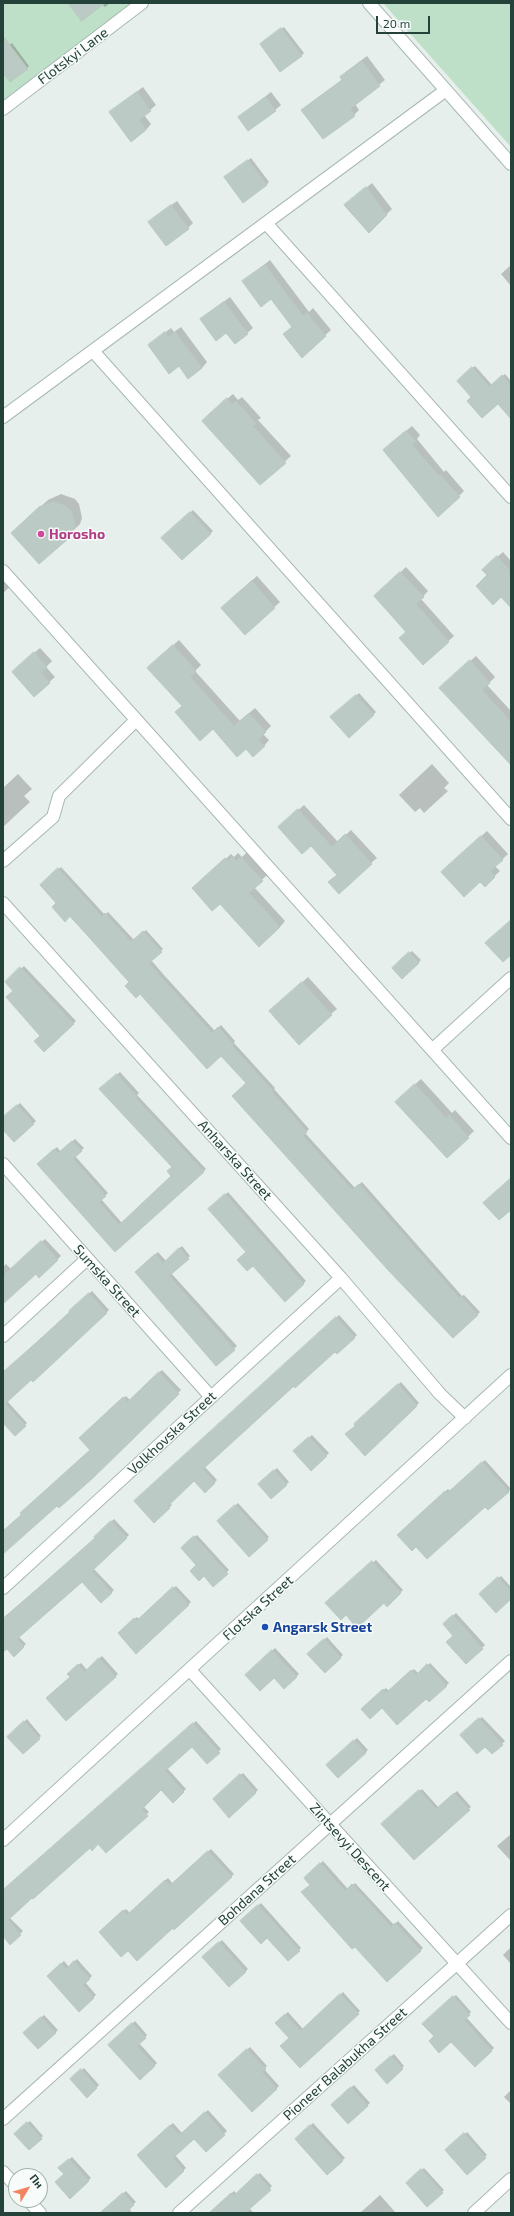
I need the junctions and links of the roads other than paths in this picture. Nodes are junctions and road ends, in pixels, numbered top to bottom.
1 (142, 3) edge
2 (369, 3) edge
3 (446, 90) junction
4 (3, 109) edge
5 (511, 164) edge
6 (266, 223) junction
7 (93, 350) junction
8 (3, 417) edge
9 (511, 497) edge
10 (3, 571) edge
11 (136, 720) junction
12 (511, 819) edge
13 (3, 861) edge
14 (3, 903) edge
15 (511, 978) edge
16 (432, 1050) junction
17 (511, 1138) edge
18 (3, 1164) edge
19 (87, 1259) junction
20 (341, 1278) junction
21 (3, 1336) edge
22 (511, 1376) edge
23 (211, 1397) junction
24 (465, 1418) junction
25 (3, 1588) edge
26 (511, 1661) edge
27 (190, 1670) junction
28 (330, 1824) junction
29 (3, 1840) edge
30 (511, 1915) edge
31 (457, 1964) junction
32 (511, 2023) edge
33 (3, 2119) edge
34 (511, 2180) edge
35 (179, 2213) edge
36 (474, 2213) edge

1 - 4 street, Flotskyi Lane
2 - 3 street
3 - 5 street
3 - 6 street
6 - 7 street
6 - 9 street
7 - 8 street
7 - 12 street
10 - 11 street
11 - 13 street
11 - 16 street
14 - 20 street, Anharska Street
15 - 16 street
16 - 17 street
18 - 19 street, Sumska Street
19 - 21 street
19 - 23 street, Sumska Street
20 - 23 street, Volkhovska Street
20 - 24 street, Anharska Street
22 - 24 street, Flotska Street
23 - 25 street, Volkhovska Street
24 - 27 street, Flotska Street
26 - 28 street, Bohdana Street
27 - 28 street, Zintsevyi Descent
27 - 29 street, Flotska Street
28 - 31 street, Zintsevyi Descent
28 - 33 street, Bohdana Street
30 - 31 street, Pioneer Balabukha Street
31 - 32 street, Zintsevyi Descent
31 - 35 street, Pioneer Balabukha Street
34 - 36 street

